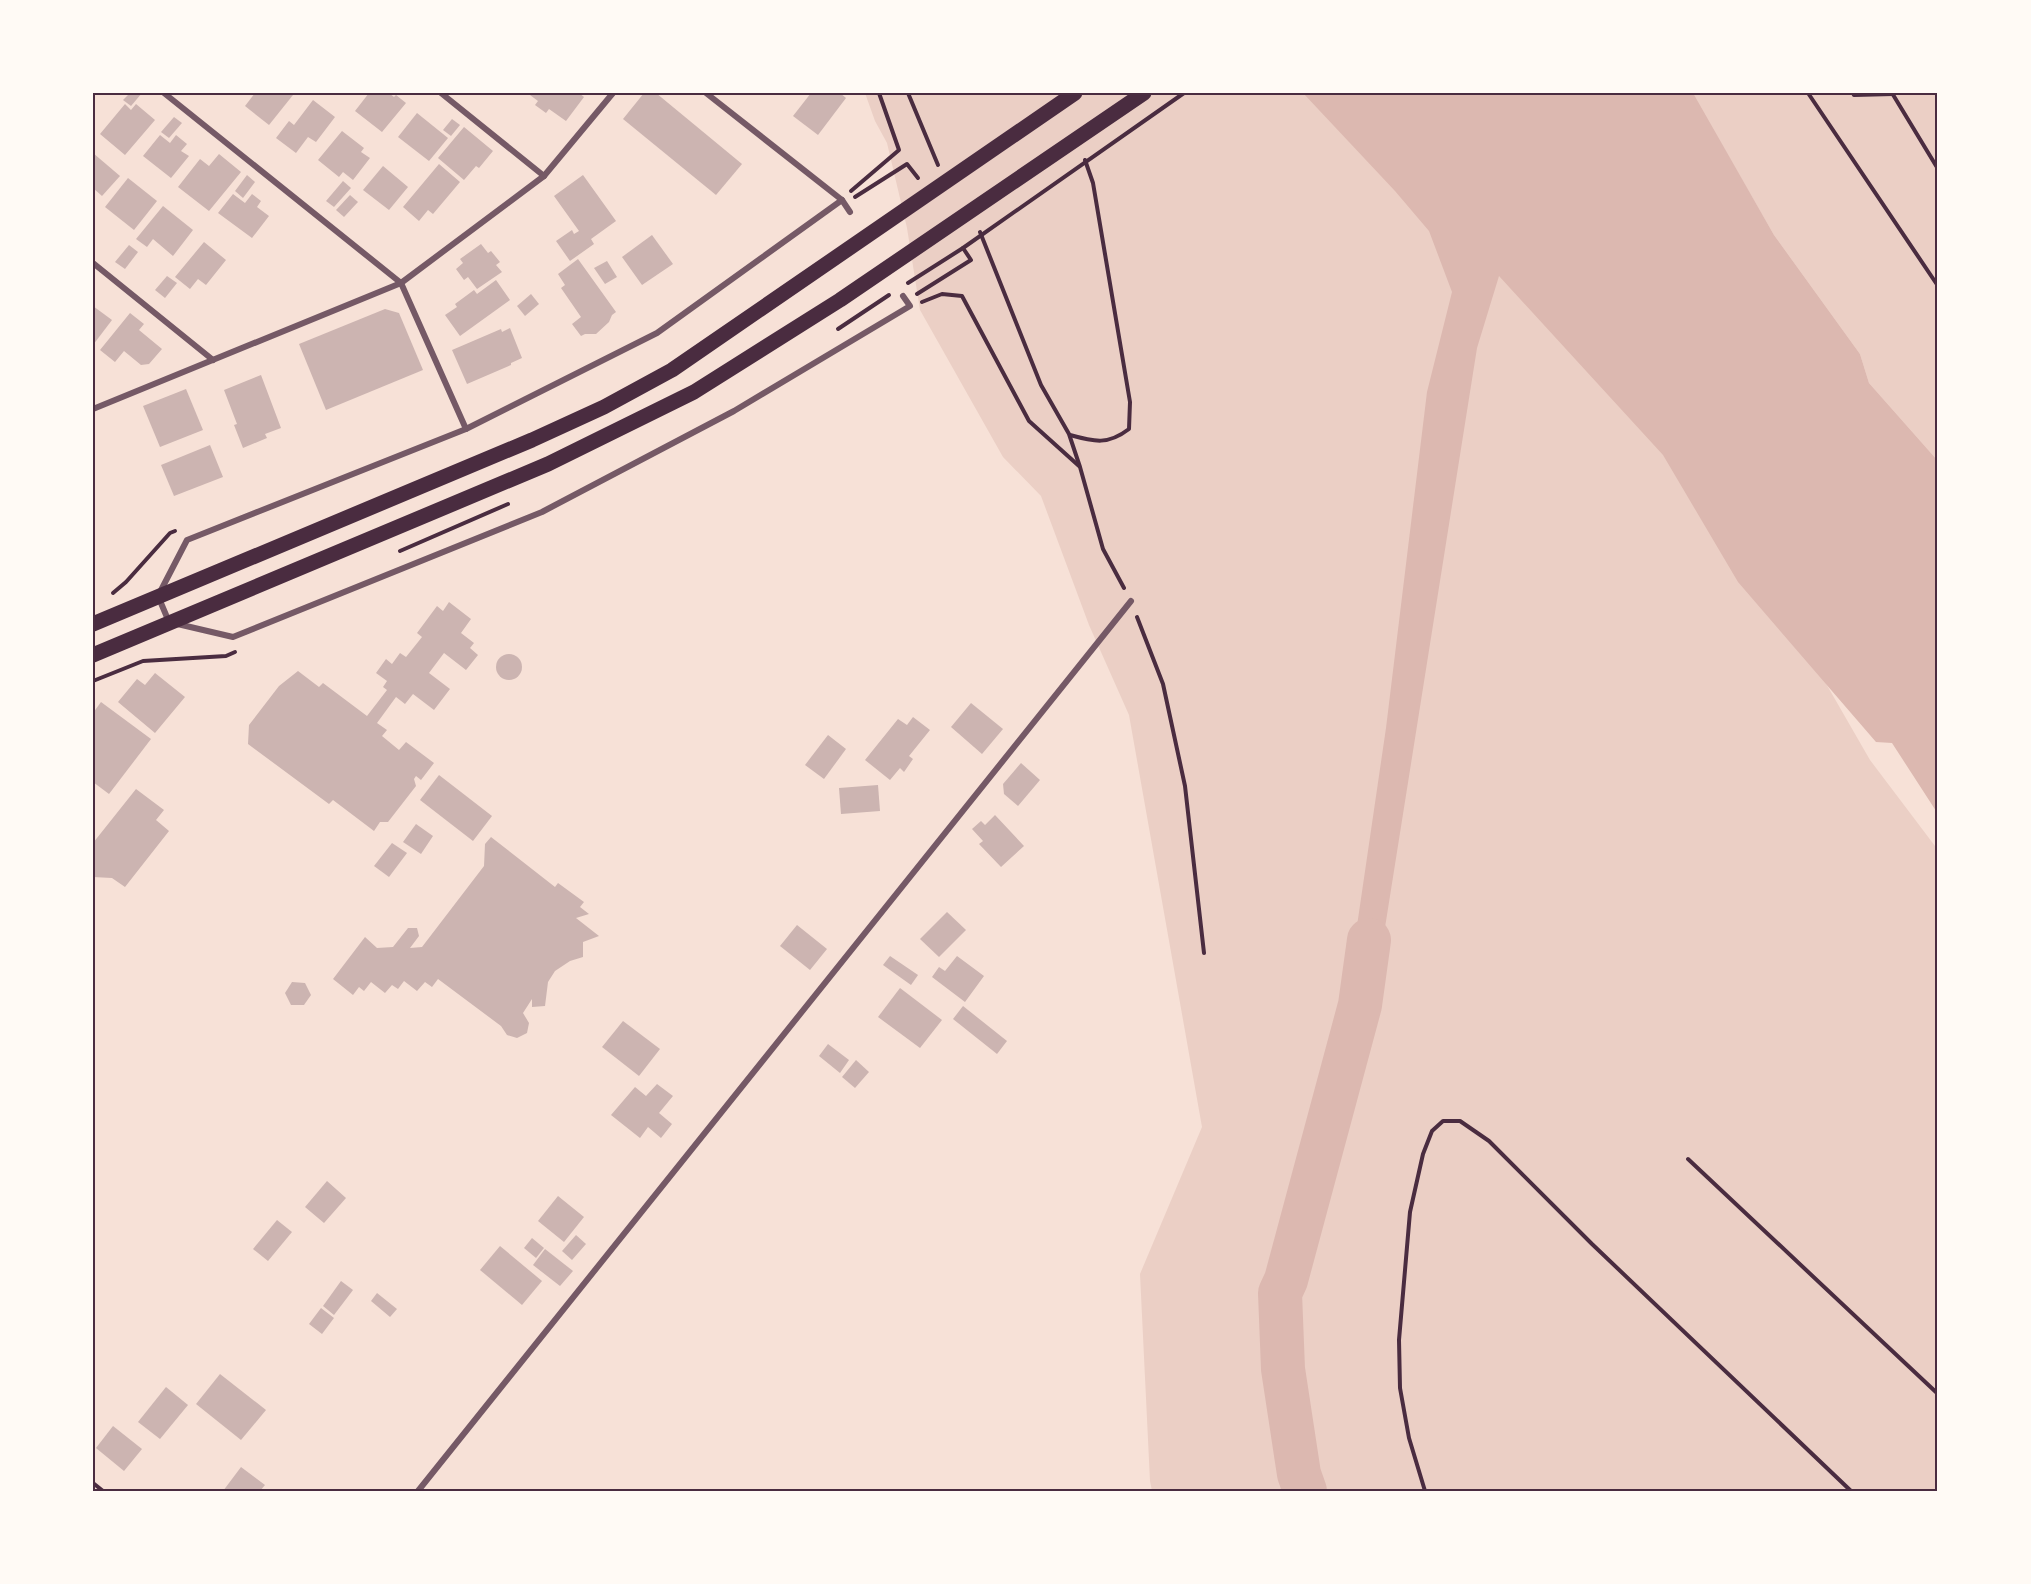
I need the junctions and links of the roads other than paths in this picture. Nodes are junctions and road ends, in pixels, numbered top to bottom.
1 (164, 93) edge
2 (441, 93) edge
3 (614, 93) edge
4 (706, 93) edge
5 (1075, 93) edge
6 (1144, 93) edge
7 (544, 176) junction
8 (843, 202) junction
9 (850, 212) dead end
10 (93, 263) edge
11 (401, 283) junction
12 (906, 301) road end
13 (213, 360) junction
14 (93, 409) edge
15 (466, 429) junction
16 (158, 596) junction
17 (1131, 601) road end
18 (170, 622) junction
19 (93, 624) edge
20 (93, 655) edge
21 (418, 1491) edge

1 - 11 street
2 - 7 street
3 - 7 street
4 - 8 street
5 - 16 main road
6 - 18 main road
7 - 11 street
8 - 9 street
8 - 15 street
10 - 13 street
11 - 13 street
11 - 15 street
12 - 18 street
13 - 14 street
15 - 16 street
16 - 18 street
16 - 19 main road
17 - 21 street
18 - 20 main road

